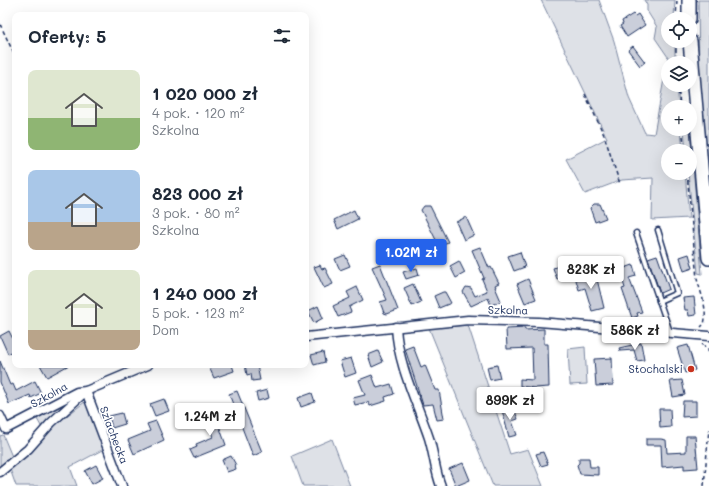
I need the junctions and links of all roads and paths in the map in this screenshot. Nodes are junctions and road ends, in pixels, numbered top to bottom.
1 (677, 0) edge
2 (689, 0) edge
3 (676, 12) edge
4 (689, 12) edge
5 (0, 24) edge
6 (691, 48) edge
7 (12, 50) edge
8 (585, 94) dead end
9 (688, 180) edge
10 (620, 184) dead end
11 (658, 230) dead end
12 (636, 233) dead end
13 (709, 258) edge
14 (659, 301) junction
15 (396, 327) junction
16 (696, 330) dead end
17 (670, 334) junction
18 (709, 336) edge
19 (309, 337) edge
20 (141, 368) edge
21 (86, 391) junction
22 (0, 416) edge
23 (709, 429) edge
24 (0, 472) edge
25 (122, 486) edge
26 (441, 486) edge
27 (704, 486) edge

1 - 3 path
2 - 4 main road
5 - 7 path
6 - 13 main road
8 - 10 path
9 - 16 path
11 - 14 lane
12 - 14 lane
14 - 17 lane
15 - 17 street, Szkolna
15 - 19 street, Szkolna
15 - 26 street
17 - 18 street, Szkolna
20 - 21 street, Szkolna
21 - 22 street, Szkolna
21 - 24 street
21 - 25 street, Szlachecka
23 - 27 path

